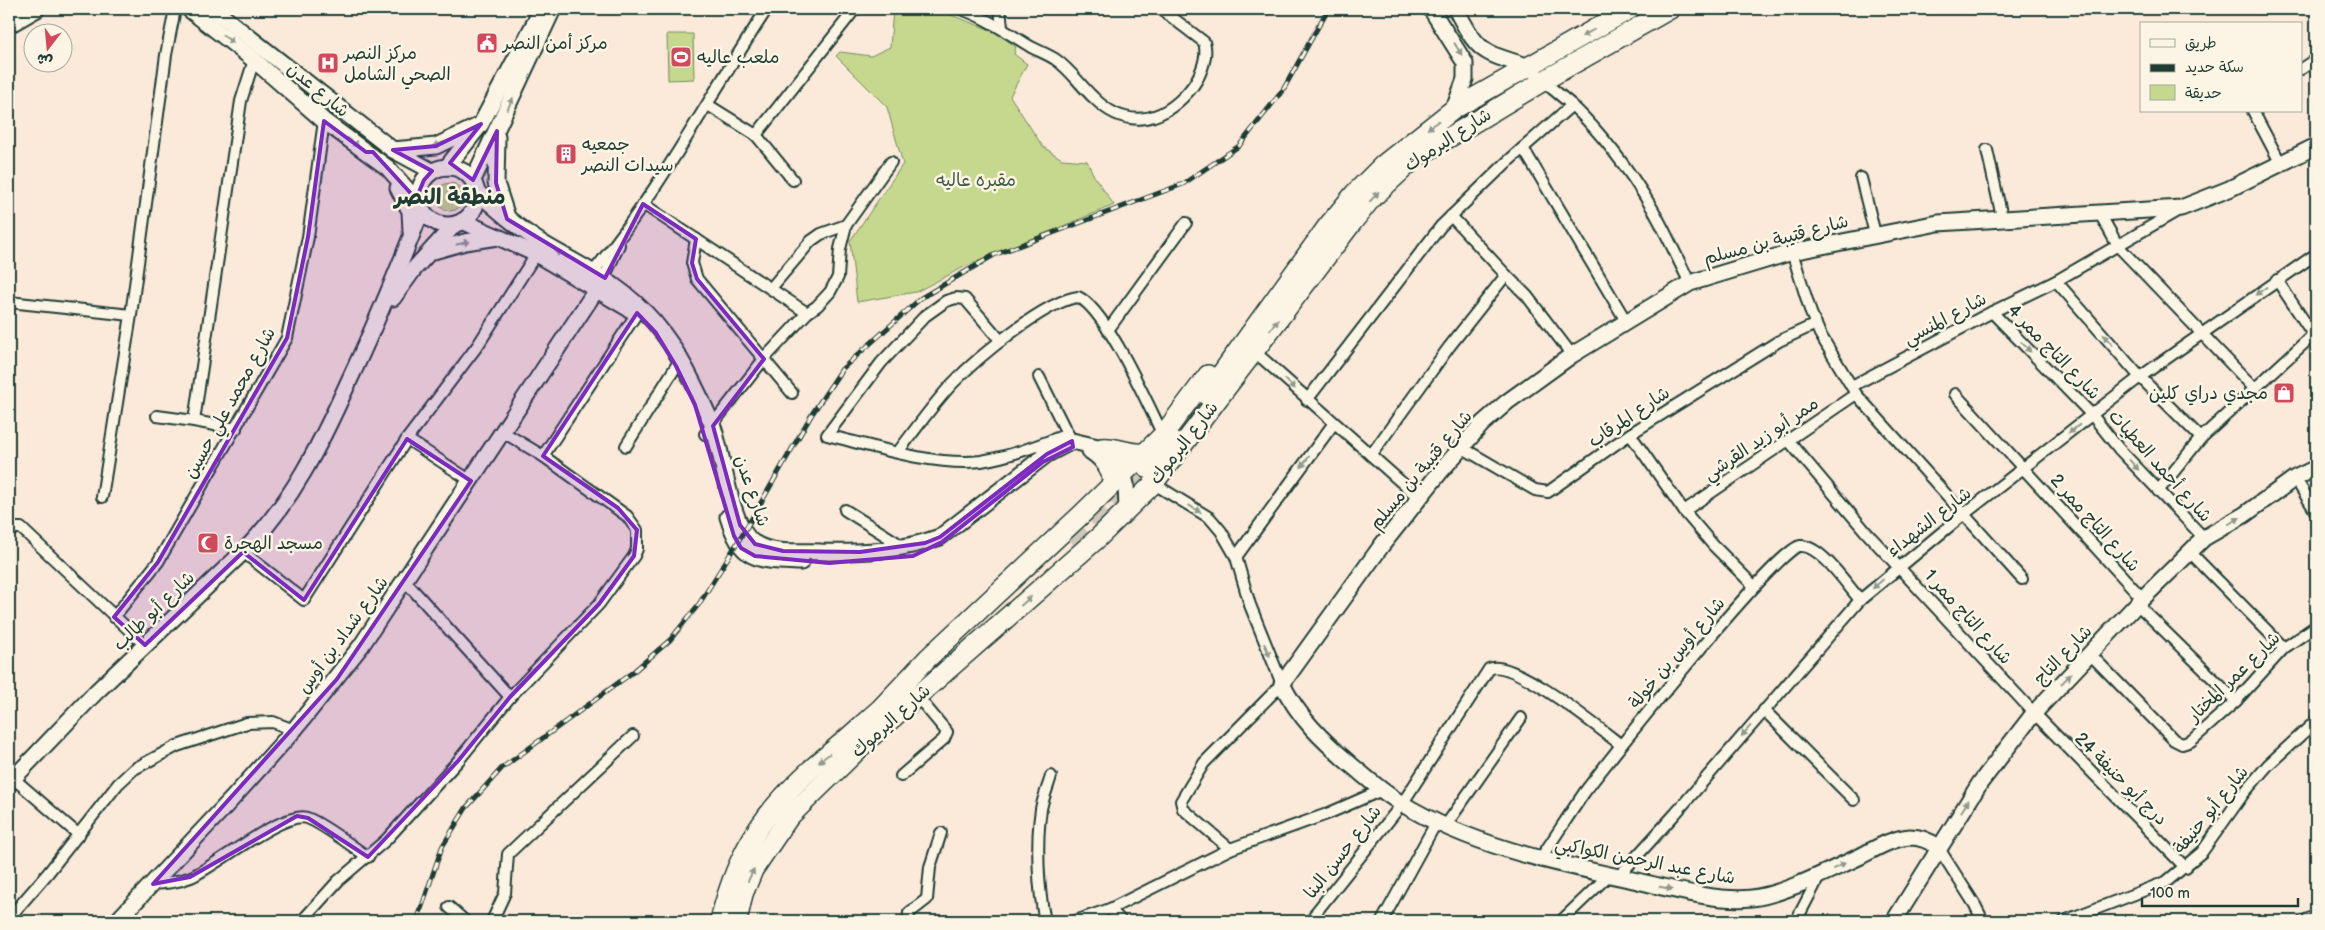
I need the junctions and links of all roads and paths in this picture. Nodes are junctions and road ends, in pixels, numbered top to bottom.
1 (16, 9) edge
2 (37, 9) edge
3 (175, 9) edge
4 (189, 9) edge
5 (213, 9) edge
6 (542, 9) edge
7 (553, 9) edge
8 (767, 9) edge
9 (856, 9) edge
10 (961, 9) edge
11 (1000, 9) edge
12 (1161, 9) edge
13 (1431, 9) edge
14 (1456, 9) edge
15 (1630, 9) edge
16 (1670, 9) edge
17 (9, 12) edge
18 (9, 25) edge
19 (1002, 27) junction
20 (2316, 59) edge
21 (254, 60) junction
22 (1530, 67) junction
23 (2302, 69) edge
24 (1544, 80) junction
25 (708, 105) junction
26 (1572, 105) junction
27 (1454, 109) junction
28 (2254, 112) edge
29 (324, 121) junction
30 (481, 124) junction
31 (497, 131) junction
32 (756, 135) junction
33 (2316, 146) edge
34 (1523, 148) junction
35 (393, 150) junction
36 (1987, 150) dead end
37 (891, 162) dead end
38 (2281, 164) junction
39 (447, 167) junction
40 (388, 168) junction
41 (432, 172) junction
42 (1861, 178) dead end
43 (793, 180) dead end
44 (474, 185) junction
45 (643, 204) junction
46 (420, 206) junction
47 (2181, 208) junction
48 (2099, 212) junction
49 (1452, 216) junction
50 (2002, 217) junction
51 (507, 219) junction
52 (459, 222) junction
53 (1186, 223) dead end
54 (846, 226) junction
55 (1327, 226) junction
56 (1874, 234) junction
57 (411, 236) junction
58 (499, 237) junction
59 (696, 239) junction
60 (2118, 246) junction
61 (1792, 252) junction
62 (429, 253) junction
63 (536, 254) junction
64 (2316, 254) edge
65 (1506, 276) junction
66 (595, 280) junction
67 (2278, 280) junction
68 (2056, 281) junction
69 (1690, 283) junction
70 (771, 288) junction
71 (9, 302) edge
72 (1992, 312) junction
73 (637, 313) junction
74 (806, 313) junction
75 (131, 315) junction
76 (378, 320) junction
77 (1626, 321) junction
78 (1816, 324) junction
79 (1108, 330) junction
80 (2203, 334) junction
81 (2315, 337) edge
82 (1001, 341) junction
83 (1254, 351) junction
84 (1572, 355) junction
85 (764, 360) junction
86 (678, 363) junction
87 (1040, 377) dead end
88 (2140, 377) junction
89 (2254, 388) junction
90 (1854, 390) junction
91 (792, 393) dead end
92 (1955, 394) dead end
93 (1307, 400) junction
94 (2092, 415) junction
95 (157, 416) dead end
96 (194, 421) junction
97 (1334, 423) junction
98 (236, 430) junction
99 (709, 430) junction
100 (503, 432) junction
101 (1630, 434) junction
102 (1163, 435) junction
103 (2201, 438) junction
104 (407, 439) junction
105 (1071, 441) junction
106 (1789, 441) junction
107 (626, 446) dead end
108 (1461, 447) junction
109 (1102, 448) junction
110 (898, 452) junction
111 (1371, 455) junction
112 (543, 456) junction
113 (1141, 467) junction
114 (2024, 468) junction
115 (2316, 468) edge
116 (2295, 478) junction
117 (471, 481) junction
118 (1111, 486) junction
119 (2158, 491) junction
120 (102, 497) dead end
121 (1419, 498) junction
122 (845, 510) dead end
123 (1127, 510) junction
124 (1684, 511) junction
125 (2316, 512) edge
126 (1082, 514) junction
127 (1963, 515) junction
128 (9, 533) edge
129 (1099, 537) junction
130 (2204, 538) junction
131 (1070, 541) tunnel mouth
132 (905, 547) junction
133 (243, 552) junction
134 (2190, 552) junction
135 (1236, 557) junction
136 (1899, 566) junction
137 (2022, 579) dead end
138 (405, 581) junction
139 (1754, 586) junction
140 (1860, 600) junction
141 (2140, 602) junction
142 (114, 617) junction
143 (2316, 626) edge
144 (145, 645) junction
145 (2284, 648) junction
146 (2090, 654) junction
147 (1282, 684) junction
148 (510, 696) junction
149 (917, 696) junction
150 (2236, 701) junction
151 (882, 707) junction
152 (1764, 710) junction
153 (2034, 713) junction
154 (1521, 718) dead end
155 (2316, 721) edge
156 (294, 730) junction
157 (633, 736) dead end
158 (1621, 745) junction
159 (901, 776) dead end
160 (1051, 776) dead end
161 (11, 780) edge
162 (1382, 790) junction
163 (1854, 800) dead end
164 (1402, 804) junction
165 (1442, 823) junction
166 (942, 833) dead end
167 (78, 835) junction
168 (1938, 847) junction
169 (1230, 848) junction
170 (368, 857) junction
171 (1540, 860) junction
172 (2186, 868) junction
173 (1820, 875) junction
174 (1613, 876) junction
175 (153, 884) junction
176 (449, 907) dead end
177 (1110, 909) junction
178 (2316, 916) edge
179 (9, 918) edge
180 (1566, 920) edge
181 (117, 921) edge
182 (302, 921) edge
183 (465, 921) edge
184 (492, 921) edge
185 (720, 921) edge
186 (737, 921) edge
187 (908, 921) edge
188 (1045, 921) edge
189 (1075, 921) edge
190 (1120, 921) edge
191 (1312, 921) edge
192 (1382, 921) edge
193 (1796, 921) edge
194 (1894, 921) edge
195 (1983, 921) edge
196 (2064, 921) edge
197 (2303, 921) edge

1 - 17 street
2 - 18 street
3 - 75 street
4 -> 21 street, شارع عدن
5 - 35 street, شارع عدن
6 - 30 street
31 -> 7 street
8 - 25 street, شارع شداد بن أوس
9 - 32 street
10 - 19 street
11 - 19 street
12 - 19 street
13 -> 27 street
14 - 22 street
15 -> 22 highway, شارع اليرموك
16 - 24 highway, شارع اليرموك
20 - 23 street
21 - 29 street, شارع عدن
21 - 96 street
22 - 24 street
22 - 27 highway, شارع اليرموك
24 - 26 street
83 -> 24 highway, شارع اليرموك
25 - 32 street
25 - 45 street, شارع شداد بن أوس
26 - 34 street
26 - 69 street
27 -> 55 highway, شارع اليرموك
28 - 38 street
29 -> 40 street, شارع عدن
29 - 98 street, شارع محمد علي حسين
30 -> 35 street
30 - 39 street
31 - 44 street
31 - 51 street
32 - 43 street
33 - 38 street, شارع قتيبة بن مسلم
34 - 49 street
34 - 77 street
35 - 41 street, شارع عدن
36 - 50 street
37 - 54 street
38 - 47 street, شارع قتيبة بن مسلم
39 - 41 street
39 - 44 street
40 - 46 street, شارع عدن
40 - 57 street
41 - 46 street
42 - 56 street
44 - 51 street, شارع عدن
44 - 52 street
45 - 59 street
45 - 66 street, شارع شداد بن أوس
46 - 52 street
46 - 57 street, شارع أبو طالب
47 - 48 street, شارع قتيبة بن مسلم
47 - 60 street, شارع المنسي
48 - 50 street, شارع قتيبة بن مسلم
48 - 60 street
49 - 65 street
49 - 93 street
50 - 56 street, شارع قتيبة بن مسلم
66 -> 51 street, شارع عدن
52 - 58 street, شارع عدن
52 - 62 street, شارع أبو طالب
53 - 79 street
54 - 70 street
54 - 74 street
55 - 102 highway
55 - 113 highway, شارع اليرموك
56 - 61 street, شارع قتيبة بن مسلم
57 - 76 street, شارع أبو طالب
62 -> 58 street
58 - 63 street, شارع عدن
59 - 70 street
59 - 85 street
60 - 68 street, شارع المنسي
60 - 80 street
61 - 69 street, شارع قتيبة بن مسلم
61 - 78 street
62 - 76 street, شارع أبو طالب
63 - 66 street, شارع عدن
63 - 104 street
64 - 67 street, شارع الشهداء
65 - 84 street
65 - 111 street
66 - 73 street, شارع عدن
66 - 86 street, شارع عدن
66 - 100 street, شارع شداد بن أوس
67 -> 80 street, شارع الشهداء
67 - 81 street
68 - 72 street, شارع المنسي
88 -> 68 street
69 - 77 street, شارع قتيبة بن مسلم
70 - 74 street
71 - 75 street
72 - 90 street, شارع المنسي
72 -> 94 street, شارع التاج ممر 4
73 - 86 street, شارع عدن
73 - 112 street
74 - 85 street
75 - 120 street
76 - 133 street, شارع أبو طالب
77 - 84 street, شارع قتيبة بن مسلم
78 - 90 street
78 - 101 street, شارع المرقاب
79 - 82 street
79 - 102 street
80 - 88 street, شارع الشهداء
80 - 89 street
81 - 89 street
82 - 110 street
82 - 110 street
83 -> 93 street
83 - 113 highway, شارع اليرموك
84 - 108 street, شارع قتيبة بن مسلم
85 - 91 street
85 - 99 street
86 - 99 street, شارع عدن
86 - 107 street
87 - 105 street
88 - 94 street, شارع الشهداء
88 - 103 street
89 - 103 street
90 - 106 street, ممر أبو زيد القرشي
90 - 127 street
92 - 114 street, شارع التاج ممر 2
93 - 97 street
94 -> 114 street, شارع الشهداء
94 -> 119 street, شارع أحمد العطيات
95 - 96 street
96 - 98 street
97 - 111 street
97 -> 135 street
98 - 142 street, شارع محمد علي حسين
99 - 105 street, شارع عدن
99 - 132 street, شارع عدن
100 - 112 street
100 - 117 street, شارع شداد بن أوس
101 - 108 street, شارع المرقاب
101 - 124 street
102 - 113 highway
103 - 119 street
104 - 117 street
104 - 133 street
105 - 109 street
105 - 110 street
105 - 118 street
105 - 132 street, شارع عدن
106 - 124 street, ممر أبو زيد القرشي
106 - 136 street, شارع التاج ممر 1
108 - 121 street, شارع قتيبة بن مسلم
109 - 113 street
109 - 113 highway
111 - 121 street
112 - 148 street
113 - 118 highway
113 - 123 highway, شارع اليرموك
113 - 123 street
113 -> 135 street
114 - 127 street, شارع الشهداء
114 - 141 street, شارع التاج ممر 2
115 - 116 street, شارع التاج
116 - 125 street
130 -> 116 street, شارع التاج
117 - 138 street, شارع شداد بن أوس
118 - 126 highway
119 - 130 street, شارع أحمد العطيات
121 - 147 street, شارع قتيبة بن مسلم
122 - 132 street
123 - 129 highway, شارع اليرموك
124 - 139 street
126 - 129 highway
126 - 151 highway
127 - 136 street, شارع الشهداء
127 - 137 street
128 - 142 street
149 -> 129 highway, شارع اليرموك
130 - 134 street, شارع التاج
131 - 151 highway, شارع اليرموك
133 - 144 street, شارع أبو طالب
134 - 141 street, شارع التاج
134 - 145 street
135 -> 147 street
136 -> 140 street, شارع الشهداء
136 - 153 street, شارع التاج ممر 1
138 - 148 street
138 - 156 street, شارع شداد بن أوس
139 - 140 street, شارع أوس بن خولة
139 - 158 street, شارع أوس بن خولة
140 - 152 street, شارع الشهداء
141 - 146 street, شارع التاج
141 - 150 street, شارع التاج ممر 2
142 - 144 street
143 - 145 street, شارع عمر المختار
144 - 161 street, شارع أبو طالب
145 - 150 street, شارع عمر المختار
146 - 150 street, شارع عمر المختار
153 -> 146 street, شارع التاج
147 - 162 street, شارع عبد الرحمن الكواكبي
147 - 169 street
148 - 170 street
149 - 159 street
186 -> 149 highway, شارع اليرموك
151 -> 185 highway, شارع اليرموك
152 - 163 street
152 -> 174 street, شارع الشهداء
168 -> 153 street, شارع التاج
153 - 172 street, درج أبو حنيفة 24
154 - 165 street
155 - 172 street, شارع أبو حنيفة
156 - 167 street
156 - 175 street, شارع شداد بن أوس
157 - 184 street
158 - 164 street
158 - 171 street, شارع أوس بن خولة
160 - 188 street
161 - 167 street
162 - 164 street, شارع عبد الرحمن الكواكبي
162 - 169 street
164 - 165 street, شارع عبد الرحمن الكواكبي
164 - 191 street, شارع حسن البنا
165 - 171 street, شارع عبد الرحمن الكواكبي
165 - 192 street
166 - 187 street
167 - 179 street
173 -> 168 street, شارع عبد الرحمن الكواكبي
168 - 194 street, شارع التاج
168 - 195 street
169 - 177 street
170 - 175 street
170 - 182 street
171 - 174 street, شارع عبد الرحمن الكواكبي
172 - 196 street, شارع أبو حنيفة
174 -> 173 street, شارع عبد الرحمن الكواكبي
173 - 193 street
174 - 180 street, شارع الشهداء
175 - 181 street, شارع شداد بن أوس
176 - 183 street
177 - 189 street
177 - 190 street
178 - 197 street

